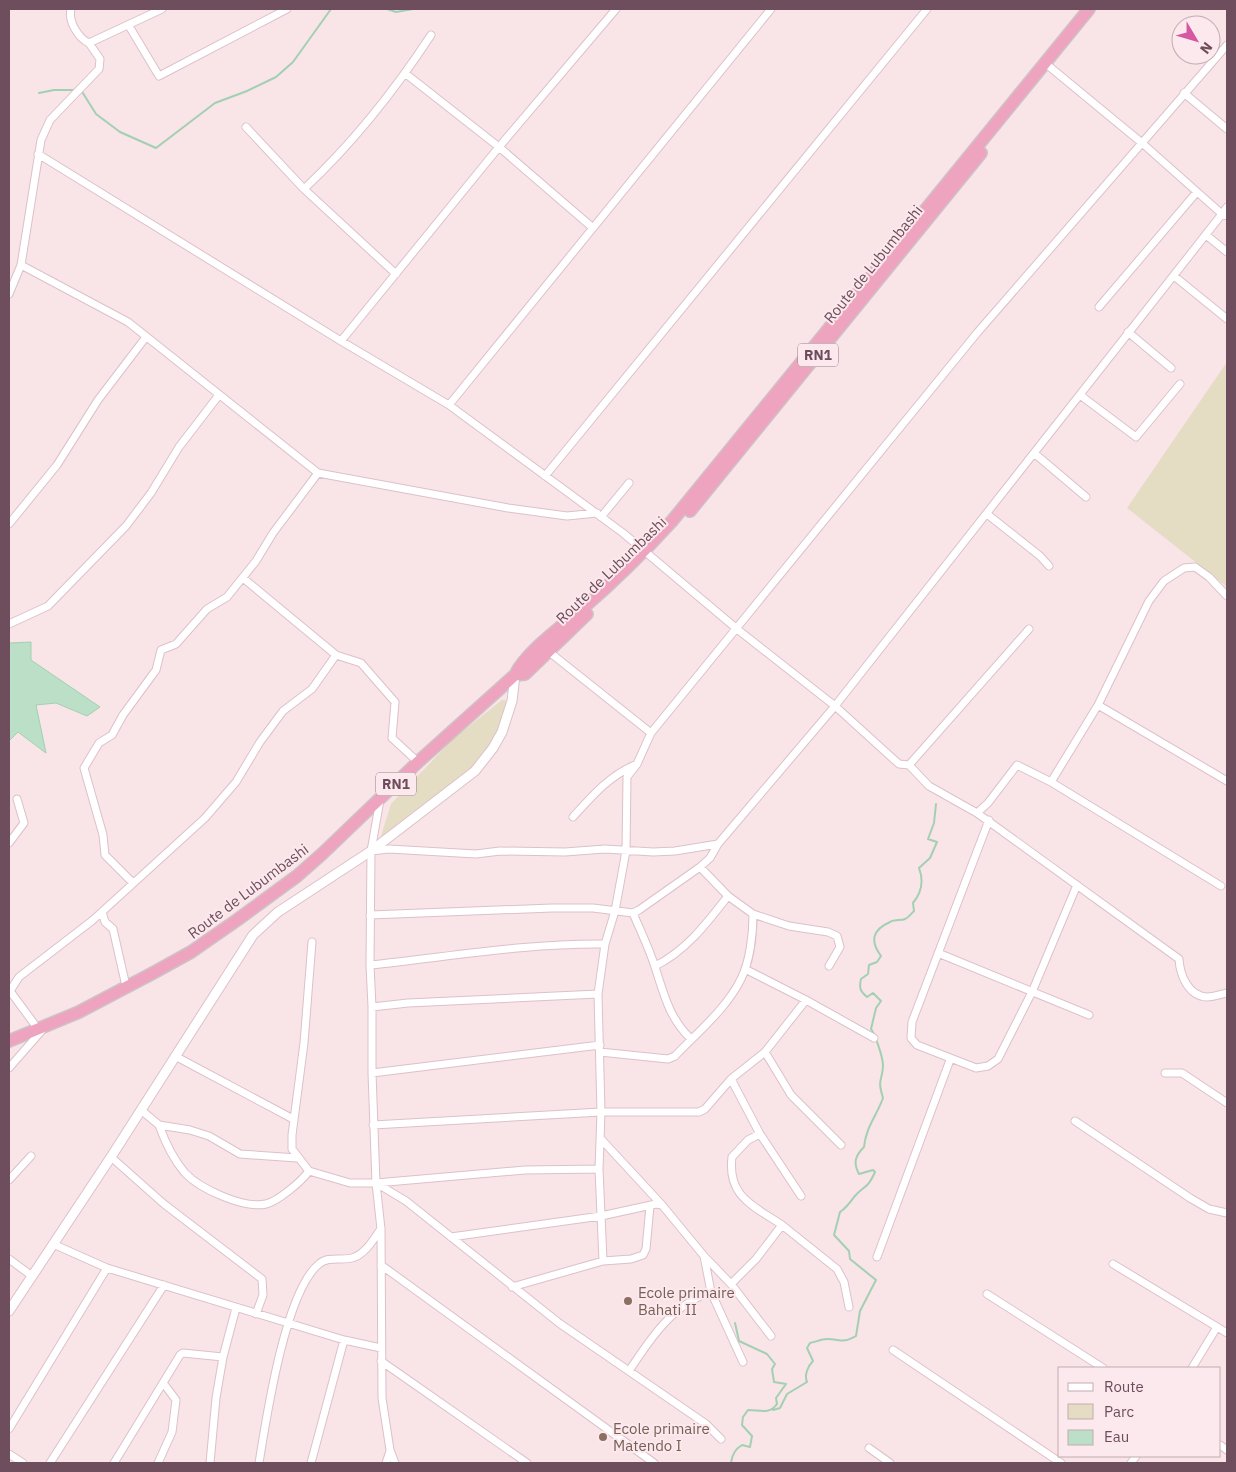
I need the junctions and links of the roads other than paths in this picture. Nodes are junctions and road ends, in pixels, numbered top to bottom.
1 (71, 9) edge
2 (162, 9) edge
3 (287, 9) edge
4 (616, 9) edge
5 (771, 9) edge
6 (926, 9) edge
7 (1089, 9) edge
8 (1097, 9) edge
9 (277, 11) edge
10 (129, 26) junction
11 (432, 35) dead end
12 (90, 44) junction
13 (1227, 46) edge
14 (1048, 65) junction
15 (406, 74) junction
16 (1184, 93) junction
17 (246, 127) dead end
18 (1227, 129) edge
19 (1142, 143) junction
20 (499, 147) junction
21 (38, 154) junction
22 (304, 189) junction
23 (1196, 193) junction
24 (1227, 207) edge
25 (1225, 215) edge
26 (593, 228) junction
27 (1206, 234) junction
28 (1227, 252) edge
29 (21, 265) junction
30 (396, 274) junction
31 (1174, 276) junction
32 (9, 294) edge
33 (1099, 307) dead end
34 (1227, 319) edge
35 (1128, 332) junction
36 (146, 337) junction
37 (341, 341) junction
38 (1171, 368) dead end
39 (1180, 384) dead end
40 (1080, 394) junction
41 (219, 395) junction
42 (449, 405) junction
43 (1034, 453) junction
44 (318, 473) junction
45 (545, 476) junction
46 (629, 483) dead end
47 (1086, 497) dead end
48 (987, 514) junction
49 (599, 515) junction
50 (9, 524) edge
51 (647, 554) junction
52 (1049, 566) dead end
53 (243, 578) junction
54 (1227, 596) edge
55 (9, 624) edge
56 (737, 629) junction
57 (1029, 629) dead end
58 (548, 651) junction
59 (336, 655) junction
60 (515, 675) junction
61 (1098, 705) junction
62 (835, 706) junction
63 (651, 733) junction
64 (418, 762) junction
65 (637, 764) junction
66 (909, 766) junction
67 (1227, 781) edge
68 (1051, 782) junction
69 (17, 799) dead end
70 (380, 800) junction
71 (976, 813) junction
72 (573, 817) dead end
73 (989, 820) junction
74 (9, 843) edge
75 (718, 844) junction
76 (371, 851) junction
77 (626, 851) junction
78 (700, 867) junction
79 (134, 883) junction
80 (1077, 885) junction
81 (1221, 886) dead end
82 (728, 896) junction
83 (615, 910) junction
84 (102, 912) junction
85 (632, 913) junction
86 (753, 914) junction
87 (370, 915) junction
88 (312, 942) dead end
89 (605, 944) junction
90 (938, 953) junction
91 (370, 965) junction
92 (655, 966) junction
93 (829, 966) dead end
94 (745, 969) junction
95 (126, 986) junction
96 (1032, 992) junction
97 (1227, 993) edge
98 (598, 994) junction
99 (806, 1000) junction
100 (372, 1007) junction
101 (1089, 1015) dead end
102 (42, 1028) junction
103 (691, 1038) junction
104 (874, 1038) dead end
105 (9, 1041) edge
106 (600, 1049) junction
107 (766, 1052) junction
108 (175, 1056) junction
109 (950, 1060) junction
110 (9, 1068) edge
111 (1165, 1072) dead end
112 (372, 1073) junction
113 (731, 1078) junction
114 (1227, 1103) edge
115 (141, 1110) junction
116 (602, 1112) junction
117 (293, 1119) junction
118 (1074, 1121) dead end
119 (159, 1125) junction
120 (373, 1125) junction
121 (760, 1134) junction
122 (601, 1139) junction
123 (841, 1145) dead end
124 (31, 1156) dead end
125 (111, 1157) junction
126 (297, 1158) junction
127 (599, 1169) junction
128 (309, 1172) junction
129 (9, 1180) edge
130 (376, 1183) junction
131 (801, 1196) dead end
132 (650, 1206) junction
133 (662, 1206) junction
134 (1227, 1213) edge
135 (601, 1216) junction
136 (782, 1225) junction
137 (381, 1229) junction
138 (451, 1237) junction
139 (53, 1244) junction
140 (704, 1256) junction
141 (877, 1257) dead end
142 (9, 1260) edge
143 (603, 1261) junction
144 (1113, 1264) dead end
145 (381, 1265) junction
146 (107, 1268) junction
147 (32, 1276) junction
148 (731, 1284) junction
149 (164, 1285) junction
150 (512, 1287) junction
151 (711, 1292) junction
152 (987, 1294) dead end
153 (848, 1307) dead end
154 (236, 1308) junction
155 (9, 1311) edge
156 (256, 1314) junction
157 (289, 1323) junction
158 (1217, 1327) junction
159 (1227, 1334) edge
160 (771, 1336) dead end
161 (344, 1340) junction
162 (381, 1348) junction
163 (894, 1350) dead end
164 (223, 1357) junction
165 (381, 1361) junction
166 (743, 1362) dead end
167 (1101, 1367) edge
168 (1193, 1367) edge
169 (628, 1371) junction
170 (164, 1384) junction
171 (9, 1429) edge
172 (721, 1439) dead end
173 (869, 1448) dead end
174 (390, 1450) junction
175 (9, 1454) edge
176 (23, 1463) edge
177 (50, 1463) edge
178 (114, 1463) edge
179 (158, 1463) edge
180 (210, 1463) edge
181 (259, 1463) edge
182 (311, 1463) edge
183 (386, 1463) edge
184 (395, 1463) edge
185 (527, 1463) edge
186 (654, 1463) edge
187 (890, 1463) edge
188 (1061, 1463) edge

1 - 12 street
2 - 10 street
3 - 9 street
4 - 20 street
5 - 26 street
6 - 45 street
7 - 14 highway, Route de Lubumbashi / RN1
8 - 14 highway, Route de Lubumbashi / RN1
9 - 10 street
10 - 12 street
11 - 15 street
12 - 21 street
13 - 16 street
14 - 19 street
14 - 51 highway, Route de Lubumbashi / RN1
15 - 20 street
15 - 22 street
16 - 18 street
16 - 19 street
17 - 22 street
19 - 23 street
19 - 56 street
20 - 26 street
20 - 30 street
21 - 29 street
21 - 37 street
22 - 30 street
23 - 25 street
23 - 33 street
24 - 25 street
25 - 27 street
26 - 42 street
27 - 28 street
27 - 31 street
29 - 32 street
29 - 36 street
30 - 37 street
31 - 34 street
31 - 35 street
35 - 38 street
35 - 40 street
36 - 41 street
36 - 50 street
37 - 42 street
39 - 40 street
40 - 43 street
41 - 44 street
41 - 55 street
42 - 45 street
43 - 47 street
43 - 48 street
44 - 49 street
44 - 53 street
45 - 49 street
46 - 49 street
48 - 52 street
48 - 62 street
49 - 51 street
51 - 56 street
51 - 58 highway, Route de Lubumbashi / RN1
51 - 60 highway, Route de Lubumbashi / RN1
53 - 59 street
53 - 79 street
54 - 61 street
56 - 62 street
56 - 63 street
57 - 66 street
58 - 60 highway, Route de Lubumbashi / RN1
58 - 63 street
59 - 64 street
59 - 79 street
60 - 64 highway, Route de Lubumbashi / RN1
60 - 76 street
61 - 67 street
61 - 68 street
62 - 66 street
62 - 75 street
63 - 65 street
64 - 70 highway, Route de Lubumbashi / RN1
65 - 72 street
65 - 77 street
66 - 71 street
68 - 71 street
68 - 81 street
69 - 74 street
70 - 76 street
70 - 95 highway, Route de Lubumbashi / RN1
71 - 73 street
73 - 80 street
73 - 90 street
75 - 77 street
75 - 78 street
76 - 77 street
76 - 87 street
76 - 108 street
77 - 83 street
78 - 82 street
78 - 85 street
79 - 84 street
80 - 96 street
80 - 97 street
82 - 86 street
82 - 92 street
83 - 85 street
83 - 87 street
83 - 89 street
84 - 95 street
84 - 102 street
85 - 92 street
86 - 93 street
86 - 94 street
87 - 91 street
88 - 117 street
89 - 91 street
89 - 98 street
90 - 96 street
90 - 109 street
91 - 100 street
92 - 103 street
94 - 99 street
94 - 103 street
95 - 102 highway, Route de Lubumbashi / RN1
96 - 101 street
96 - 109 street
98 - 100 street
98 - 106 street
99 - 104 street
99 - 107 street
100 - 112 street
102 - 105 highway, Route de Lubumbashi / RN1
102 - 110 street
103 - 106 street
106 - 112 street
106 - 116 street
107 - 113 street
107 - 123 street
108 - 115 street
108 - 117 street
109 - 141 street
111 - 114 street
112 - 120 street
113 - 116 street
113 - 121 street
115 - 119 street
115 - 125 street
116 - 120 street
116 - 122 street
117 - 126 street
118 - 134 street
119 - 126 street
119 - 128 street
120 - 130 street
121 - 131 street
121 - 136 street
122 - 127 street
122 - 133 street
124 - 129 street
125 - 139 street
125 - 156 street
126 - 128 street
127 - 130 street
127 - 135 street
128 - 130 street
130 - 137 street
130 - 138 street
132 - 133 street
132 - 135 street
132 - 143 street
133 - 140 street
135 - 138 street
135 - 143 street
136 - 148 street
136 - 153 street
137 - 145 street
137 - 157 street
138 - 150 street
139 - 146 street
139 - 147 street
140 - 148 street
140 - 151 street
142 - 147 street
143 - 150 street
144 - 158 street
145 - 162 street
145 - 186 street
146 - 149 street
146 - 171 street
147 - 155 street
148 - 160 street
149 - 154 street
149 - 177 street
150 - 169 street
151 - 166 street
151 - 169 street
152 - 167 street
154 - 156 street
154 - 164 street
156 - 157 street
157 - 161 street
157 - 181 street
158 - 159 street
158 - 168 street
161 - 162 street
161 - 182 street
162 - 165 street
163 - 188 street
164 - 170 street
164 - 180 street
165 - 174 street
165 - 185 street
169 - 172 street
170 - 178 street
170 - 179 street
173 - 187 street
174 - 183 street
174 - 184 street
175 - 176 street

